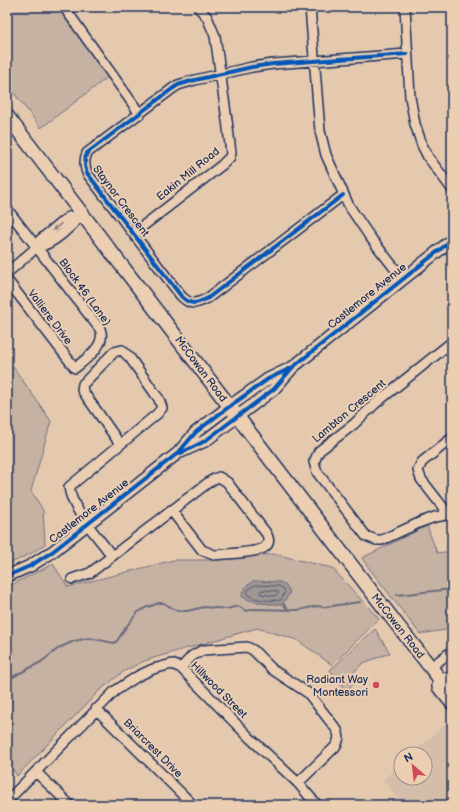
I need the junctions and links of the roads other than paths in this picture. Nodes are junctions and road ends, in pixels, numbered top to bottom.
1 (64, 7) edge
2 (198, 7) edge
3 (310, 7) edge
4 (405, 7) edge
5 (407, 54) junction
6 (314, 60) junction
7 (221, 74) junction
8 (140, 114) junction
9 (7, 116) edge
10 (452, 189) edge
11 (343, 195) junction
12 (7, 209) edge
13 (82, 214) junction
14 (134, 233) junction
15 (452, 240) edge
16 (37, 247) junction
17 (7, 273) edge
18 (403, 279) junction
19 (7, 280) edge
20 (452, 342) edge
21 (293, 367) junction
22 (75, 368) joint
23 (230, 406) junction
24 (238, 416) junction
25 (452, 438) edge
26 (120, 444) junction
27 (178, 453) junction
28 (172, 510) junction
29 (450, 514) edge
30 (88, 524) junction
31 (112, 556) junction
32 (7, 576) edge
33 (72, 579) dead end
34 (452, 651) edge
35 (431, 667) junction
36 (181, 668) junction
37 (439, 678) junction
38 (452, 686) edge
39 (452, 703) edge
40 (96, 709) junction
41 (36, 772) junction
42 (298, 783) junction
43 (7, 801) edge
44 (70, 805) edge
45 (193, 805) edge
46 (317, 805) edge

1 - 8 street
2 - 7 street, Eakin Mill Road
3 - 6 street
4 - 5 street
5 - 6 street, Staynor Crescent
5 - 10 street
6 - 7 street, Staynor Crescent
6 - 11 street
7 - 8 street, Staynor Crescent
7 - 14 street, Eakin Mill Road
8 - 14 street, Staynor Crescent
9 - 13 main road, McCowan Road
11 - 14 street, Staynor Crescent
11 - 18 street
12 - 16 street, Block 46 (Lane)
13 - 16 street
13 - 23 main road, McCowan Road
15 - 18 street, Castlemore Avenue
16 - 17 street
16 - 22 street, Block 46 (Lane)
18 - 21 street, Castlemore Avenue
19 - 22 street, Valliere Drive
20 - 29 street, Lambton Crescent
21 - 23 street, Castlemore Avenue
21 - 24 street, Castlemore Avenue
23 - 24 main road, McCowan Road
23 - 27 street, Castlemore Avenue
24 - 27 street, Castlemore Avenue
24 - 35 main road, McCowan Road
25 - 29 street
26 - 26 street
26 - 30 street
27 - 30 street, Castlemore Avenue
28 - 28 street
28 - 31 street
30 - 31 street
30 - 32 street, Castlemore Avenue
31 - 33 street
34 - 35 street
35 - 37 main road, McCowan Road
36 - 40 street, Hillwood Street
36 - 42 street, Hillwood Street
36 - 42 street
37 - 38 main road, McCowan Road
37 - 39 main road, McCowan Road
40 - 41 street, Hillwood Street
40 - 45 street, Briarcrest Drive
41 - 43 street, Hillwood Street
41 - 44 street
42 - 46 street, Hillwood Street

